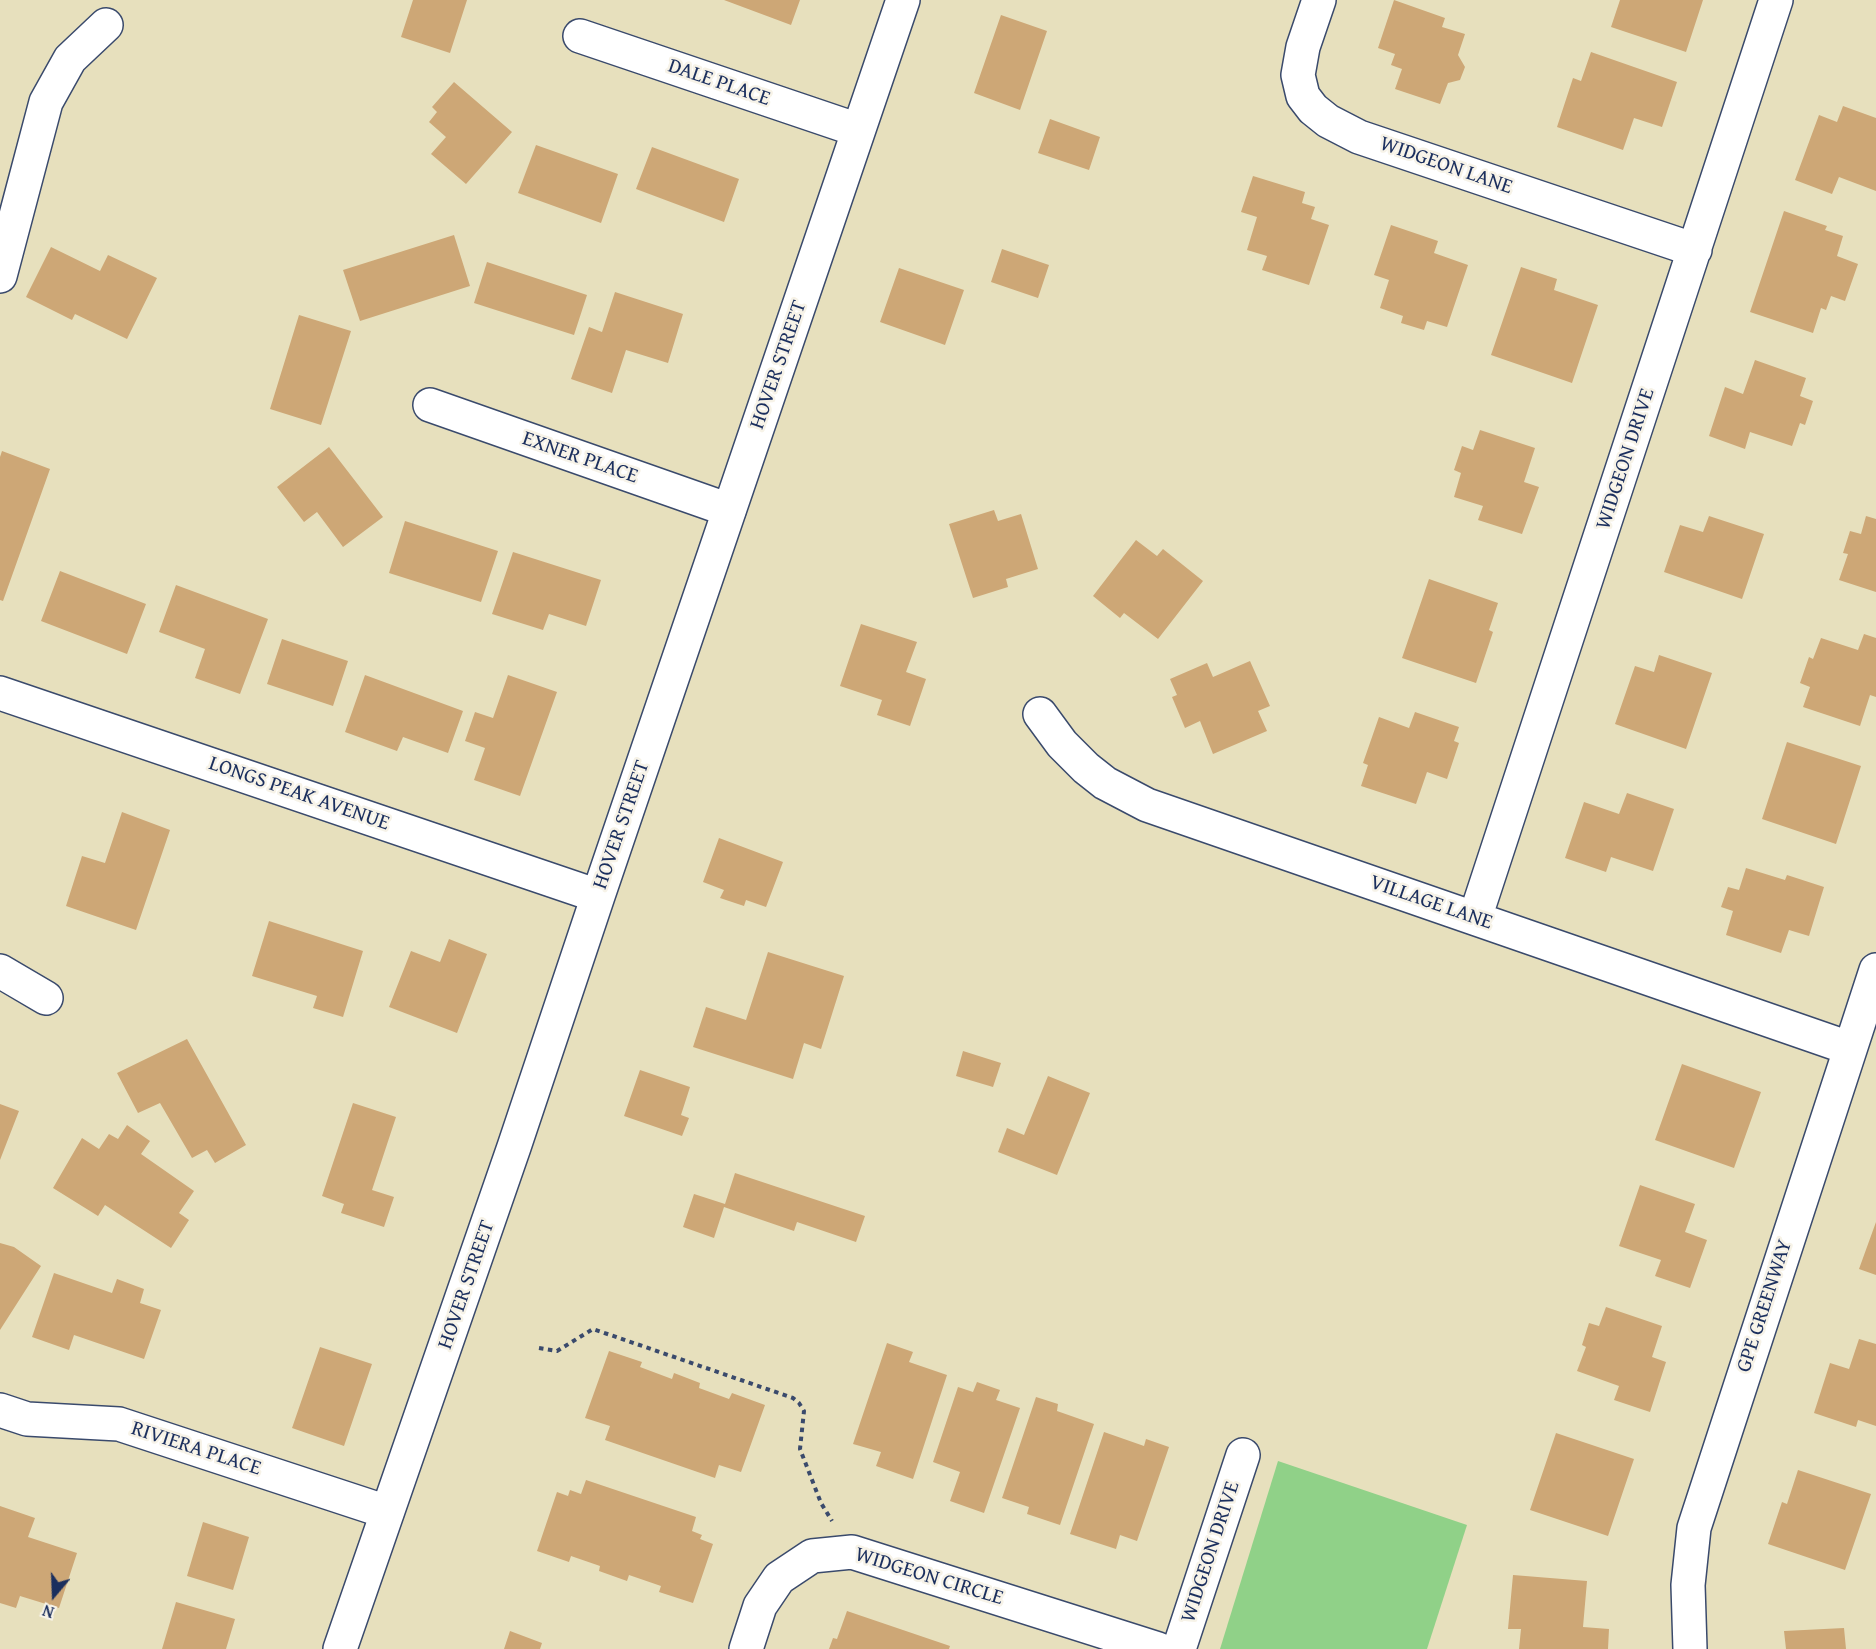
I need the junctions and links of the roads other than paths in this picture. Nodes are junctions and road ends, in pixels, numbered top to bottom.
1 (903, 0) edge
2 (1319, 0) edge
3 (1776, 0) edge
4 (106, 25) dead end
5 (580, 36) dead end
6 (858, 130) junction
7 (1695, 250) junction
8 (0, 276) edge
9 (430, 405) dead end
10 (729, 510) junction
11 (0, 693) edge
12 (1040, 714) dead end
13 (597, 896) junction
14 (1475, 918) junction
15 (1876, 970) edge
16 (0, 971) edge
17 (46, 998) dead end
18 (1849, 1048) junction
19 (0, 1410) edge
20 (1243, 1455) dead end
21 (387, 1512) junction
22 (340, 1649) edge
23 (746, 1649) edge
24 (1158, 1649) edge
25 (1179, 1649) edge
26 (1690, 1649) edge

1 - 6 street, HOVER STREET
2 - 7 street, WIDGEON LANE
3 - 7 street, WIDGEON DRIVE
4 - 8 street
5 - 6 street, DALE PLACE
6 - 10 street, HOVER STREET
7 - 14 street, WIDGEON DRIVE
9 - 10 street, EXNER PLACE
10 - 13 street, HOVER STREET
11 - 13 street, LONGS PEAK AVENUE
12 - 14 street, VILLAGE LANE
13 - 21 street, HOVER STREET
14 - 18 street, VILLAGE LANE
15 - 18 street, GPE GREENWAY
16 - 17 street
18 - 26 street, GPE GREENWAY
19 - 21 street, RIVIERA PLACE
20 - 25 street, WIDGEON DRIVE
21 - 22 street, HOVER STREET
23 - 24 street, WIDGEON CIRCLE

